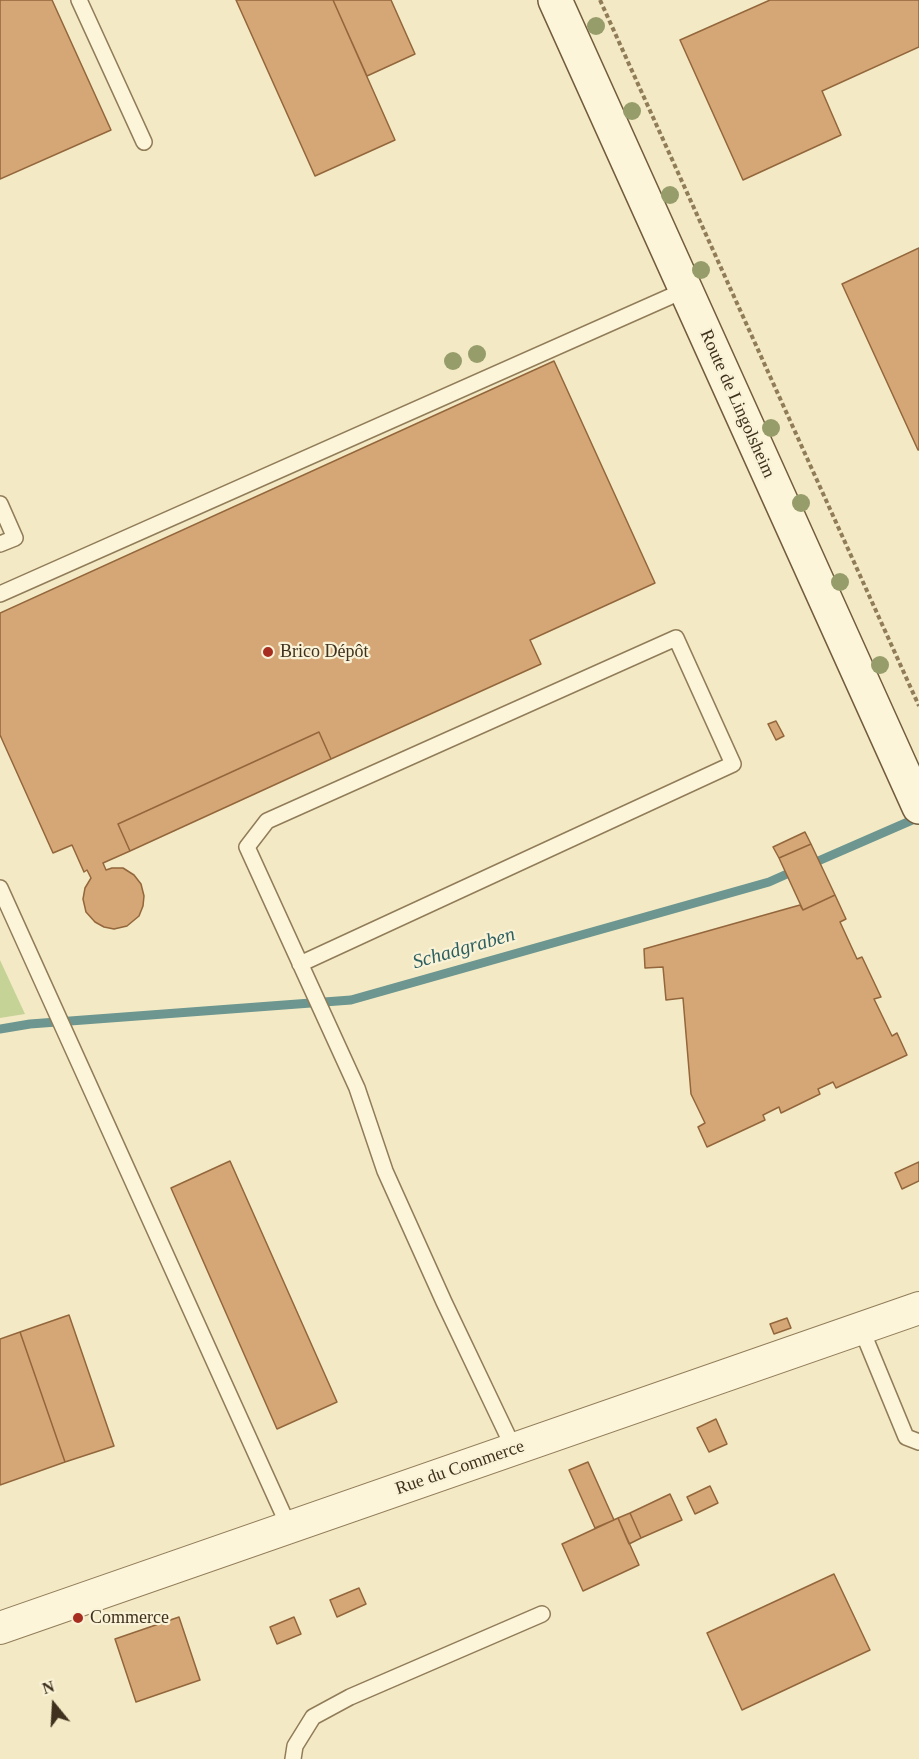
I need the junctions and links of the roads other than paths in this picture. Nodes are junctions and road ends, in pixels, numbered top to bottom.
1 (79, 0) edge
2 (555, 0) edge
3 (144, 142) dead end
4 (685, 290) junction
5 (0, 504) edge
6 (0, 544) edge
7 (0, 594) edge
8 (919, 806) edge
9 (0, 888) edge
10 (300, 964) junction
11 (919, 1308) edge
12 (861, 1328) junction
13 (919, 1442) edge
14 (514, 1449) junction
15 (289, 1527) junction
16 (542, 1614) dead end
17 (0, 1628) edge
18 (293, 1759) edge

1 - 3 lane
2 - 4 main road, Route de Lingolsheim
4 - 7 lane
4 - 8 main road, Route de Lingolsheim
5 - 6 lane
9 - 15 lane
10 - 10 lane
10 - 14 lane
11 - 12 street, Rue du Commerce
12 - 13 lane
12 - 14 street, Rue du Commerce
14 - 15 street, Rue du Commerce
15 - 17 street, Rue du Commerce
16 - 18 lane

